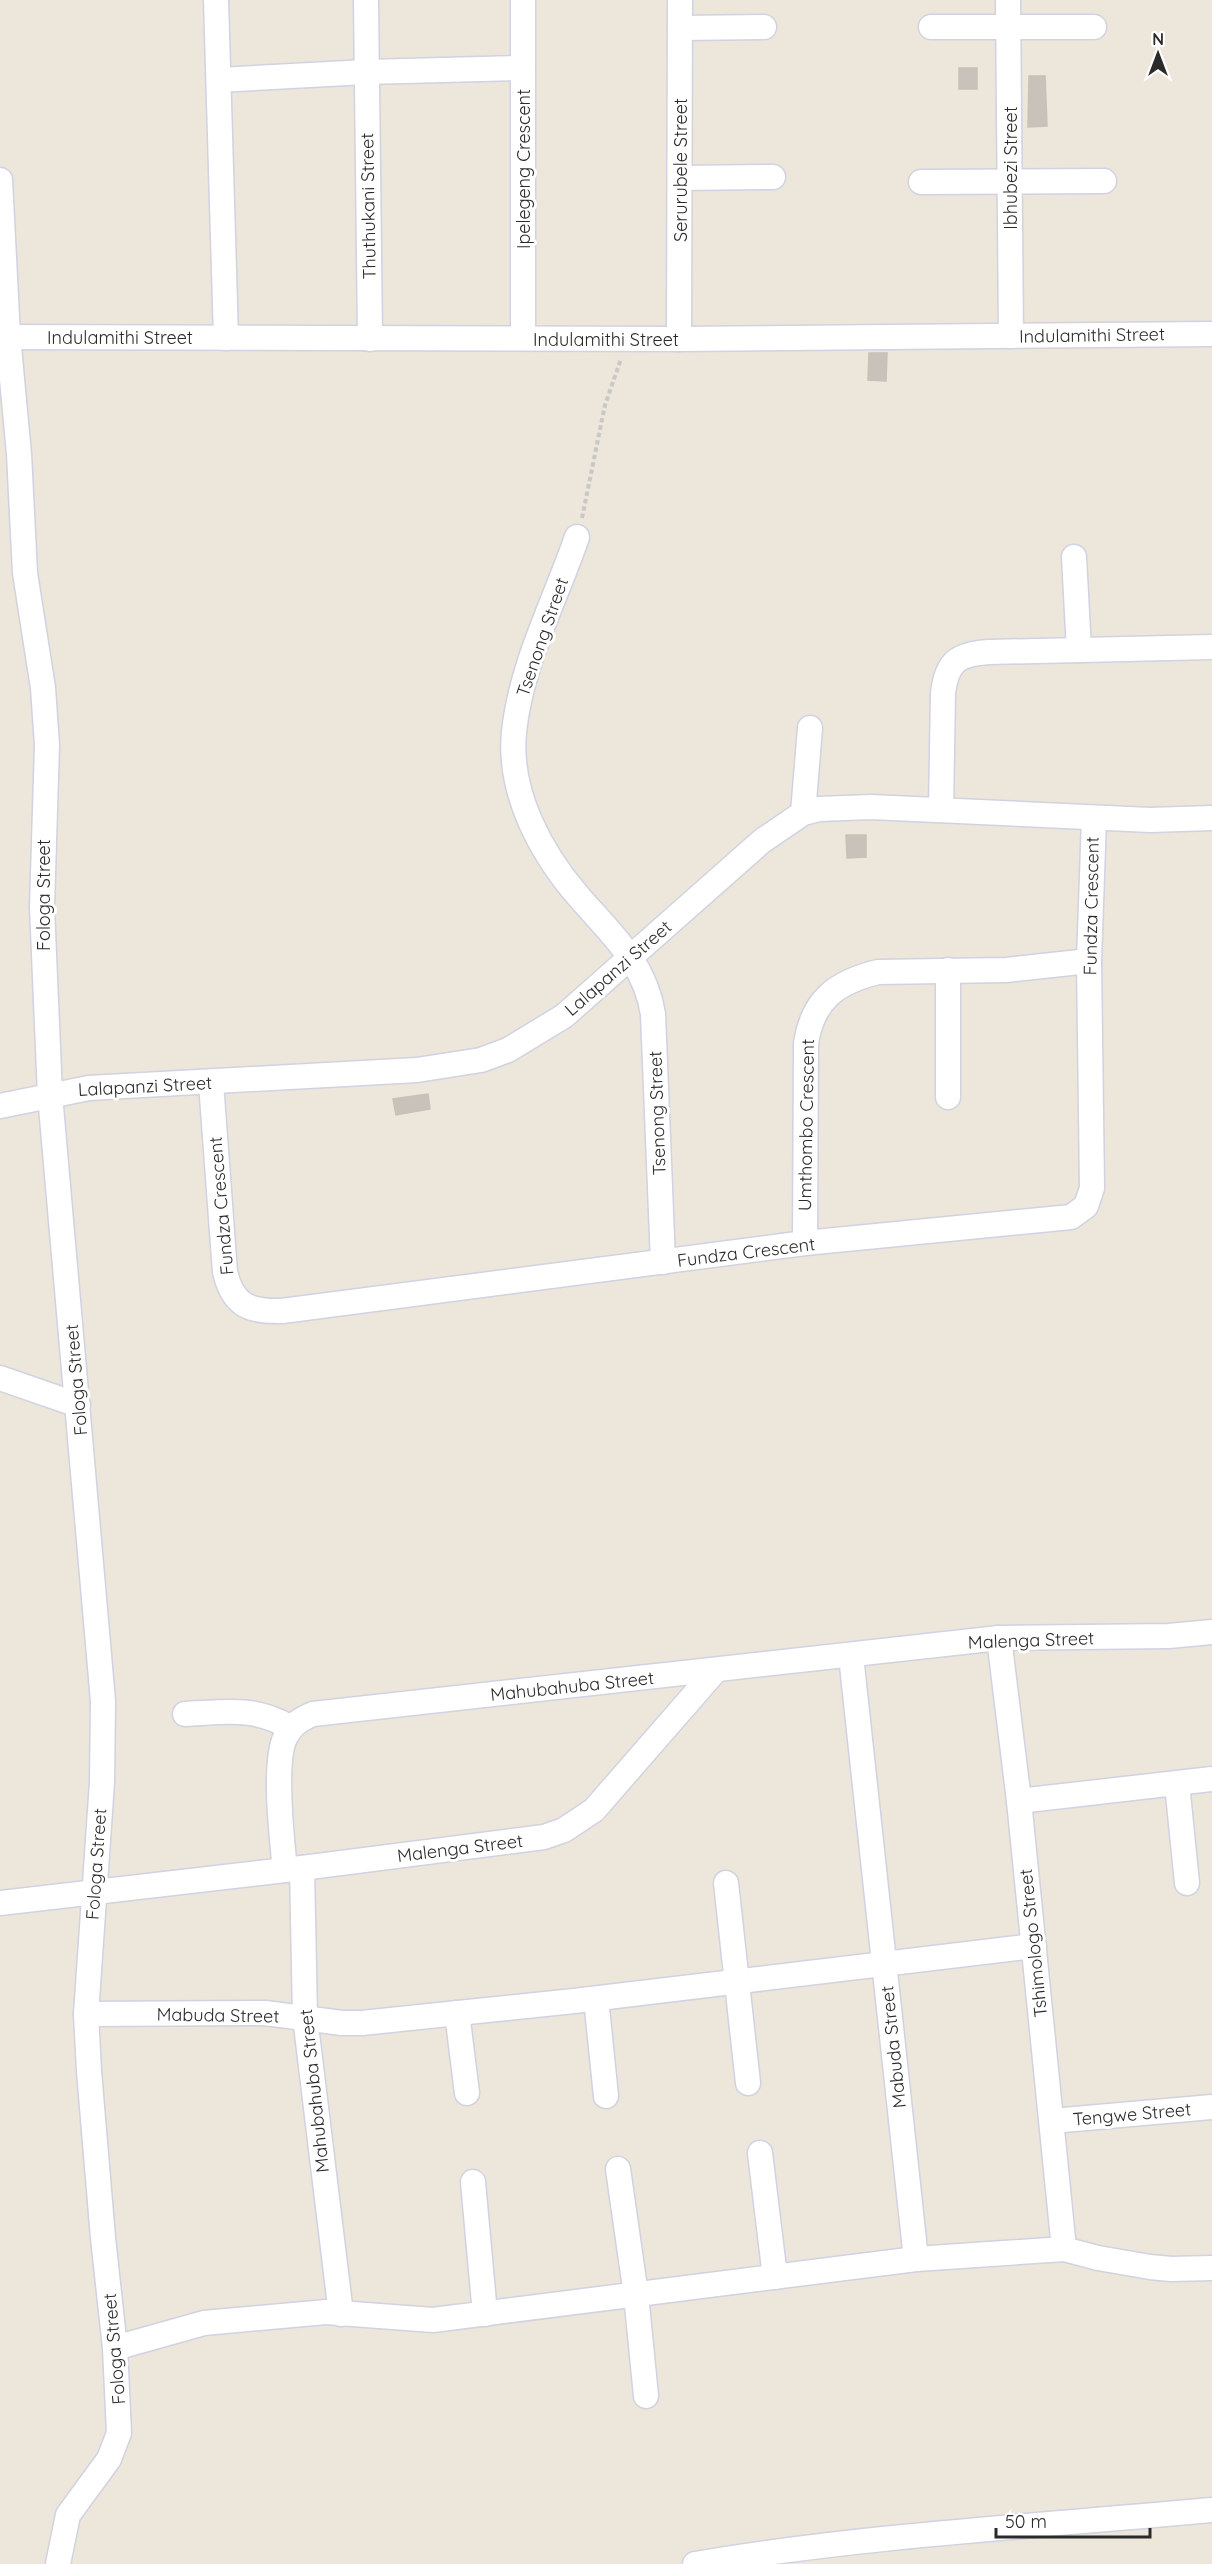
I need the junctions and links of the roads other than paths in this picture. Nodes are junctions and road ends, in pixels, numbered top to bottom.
1 (216, 0) edge
2 (366, 0) edge
3 (523, 0) edge
4 (680, 0) edge
5 (1008, 0) edge
6 (764, 27) dead end
7 (931, 27) dead end
8 (1008, 27) junction
9 (1094, 27) dead end
10 (680, 28) junction
11 (522, 68) junction
12 (366, 72) junction
13 (219, 80) junction
14 (680, 177) junction
15 (773, 177) dead end
16 (0, 180) edge
17 (1010, 181) junction
18 (1104, 181) dead end
19 (921, 182) dead end
20 (1212, 334) edge
21 (4, 336) edge
22 (1011, 336) junction
23 (226, 338) junction
24 (523, 338) junction
25 (370, 339) junction
26 (679, 339) junction
27 (577, 537) road end
28 (1074, 557) dead end
29 (1212, 647) edge
30 (1079, 650) junction
31 (810, 728) dead end
32 (941, 809) junction
33 (803, 813) junction
34 (1094, 818) junction
35 (1212, 818) edge
36 (631, 958) junction
37 (1089, 961) junction
38 (948, 970) junction
39 (211, 1083) junction
40 (50, 1095) junction
41 (948, 1097) dead end
42 (0, 1106) edge
43 (805, 1244) junction
44 (663, 1262) junction
45 (0, 1378) edge
46 (78, 1405) junction
47 (1212, 1632) edge
48 (999, 1638) junction
49 (851, 1656) junction
50 (715, 1671) junction
51 (185, 1714) dead end
52 (291, 1728) junction
53 (1212, 1779) edge
54 (1177, 1784) junction
55 (1019, 1801) junction
56 (294, 1869) junction
57 (1187, 1882) dead end
58 (726, 1883) dead end
59 (94, 1890) junction
60 (0, 1903) edge
61 (1034, 1946) junction
62 (884, 1964) junction
63 (738, 1980) junction
64 (596, 1999) junction
65 (456, 2013) junction
66 (86, 2014) junction
67 (305, 2017) junction
68 (748, 2083) dead end
69 (467, 2093) dead end
70 (606, 2096) dead end
71 (1212, 2106) edge
72 (1052, 2121) junction
73 (760, 2153) dead end
74 (618, 2169) dead end
75 (473, 2182) dead end
76 (1065, 2249) junction
77 (916, 2259) junction
78 (1212, 2268) edge
79 (775, 2277) junction
80 (636, 2295) junction
81 (341, 2313) junction
82 (485, 2313) junction
83 (115, 2348) junction
84 (646, 2396) dead end
85 (1212, 2510) edge
86 (58, 2564) edge
87 (700, 2564) edge

1 - 13 street
2 - 12 street, Thuthukani Street
3 - 11 street, Ipelegeng Crescent
4 - 10 street, Serurubele Street
5 - 8 street, Ibhubezi Street
6 - 10 street
7 - 8 street
8 - 9 street
8 - 17 street, Ibhubezi Street
10 - 14 street, Serurubele Street
11 - 12 street
11 - 24 street, Ipelegeng Crescent
12 - 13 street
12 - 25 street, Thuthukani Street
13 - 23 street
14 - 15 street
14 - 26 street, Serurubele Street
16 - 21 street, Fologa Street
17 - 18 street
17 - 19 street
17 - 22 street, Ibhubezi Street
20 - 22 street, Indulamithi Street
21 - 23 street, Indulamithi Street
21 - 40 street, Fologa Street
22 - 26 street, Indulamithi Street
23 - 25 street, Indulamithi Street
24 - 25 street, Indulamithi Street
24 - 26 street, Indulamithi Street
27 - 36 street, Tsenong Street
28 - 30 street
29 - 30 street
30 - 32 street
31 - 33 street
32 - 33 street, Lalapanzi Street
32 - 34 street, Lalapanzi Street
33 - 36 street, Lalapanzi Street
34 - 35 street, Lalapanzi Street
34 - 37 street, Fundza Crescent
36 - 39 street, Lalapanzi Street
36 - 44 street, Tsenong Street
37 - 38 street, Umthombo Crescent
37 - 43 street, Fundza Crescent
38 - 41 street
38 - 43 street, Umthombo Crescent
39 - 40 street, Lalapanzi Street
39 - 44 street, Fundza Crescent
40 - 42 street, Lalapanzi Street
40 - 46 street, Fologa Street
43 - 44 street, Fundza Crescent
45 - 46 street
46 - 59 street, Fologa Street
47 - 48 street, Malenga Street
48 - 49 street, Malenga Street
48 - 55 street, Tshimologo Street
49 - 50 street, Malenga Street
49 - 62 street, Mabuda Street
50 - 52 street, Mahubahuba Street
50 - 56 street, Malenga Street
51 - 52 street
52 - 56 street, Mahubahuba Street
53 - 54 street
54 - 55 street
54 - 57 street
55 - 61 street, Tshimologo Street
56 - 59 street, Malenga Street
56 - 67 street, Mahubahuba Street
58 - 63 street
59 - 60 street, Malenga Street
59 - 66 street, Fologa Street
61 - 62 street, Mabuda Street
61 - 72 street, Tshimologo Street
62 - 63 street, Mabuda Street
62 - 77 street, Mabuda Street
63 - 64 street, Mabuda Street
63 - 68 street
64 - 65 street, Mabuda Street
64 - 70 street
65 - 67 street, Mabuda Street
65 - 69 street
66 - 67 street, Mabuda Street
66 - 83 street, Fologa Street
67 - 81 street, Mahubahuba Street
71 - 72 street, Tengwe Street
72 - 76 street, Tshimologo Street
73 - 79 street
74 - 80 street
75 - 82 street
76 - 77 street
76 - 78 street
77 - 79 street
79 - 80 street
80 - 82 street
80 - 84 street
81 - 82 street
81 - 83 street
83 - 86 street, Fologa Street
85 - 87 street

